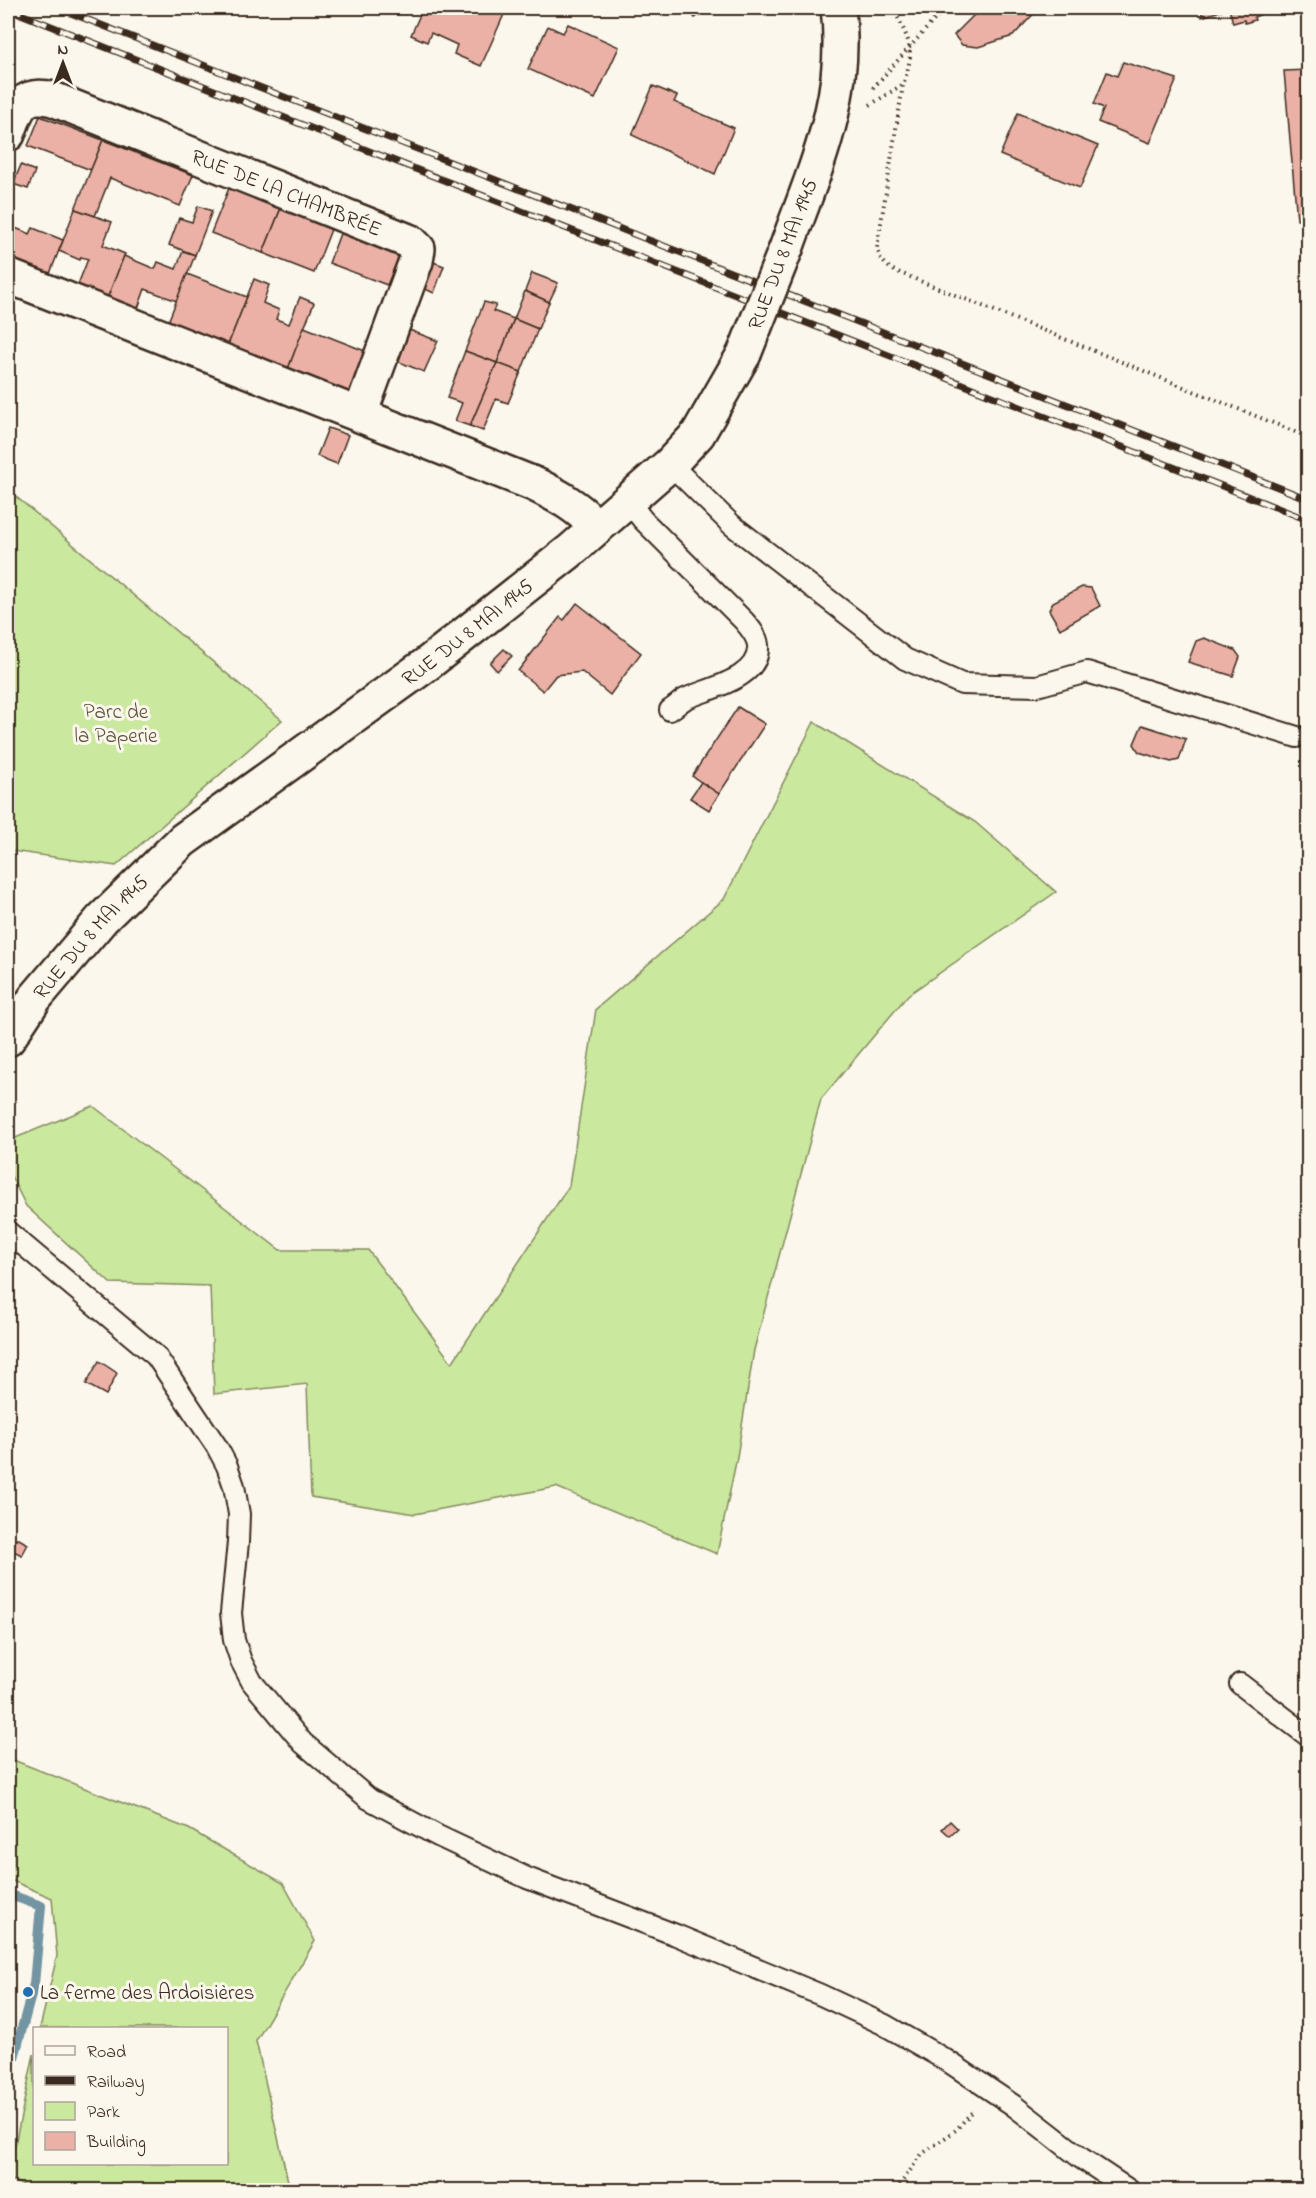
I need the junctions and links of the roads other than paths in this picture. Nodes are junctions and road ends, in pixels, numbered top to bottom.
1 (844, 10) edge
2 (8, 134) edge
3 (8, 276) edge
4 (360, 414) junction
5 (670, 464) junction
6 (628, 501) junction
7 (597, 527) junction
8 (670, 710) dead end
9 (1297, 737) dead end
10 (8, 1039) edge
11 (8, 1232) edge
12 (1240, 1684) dead end
13 (1308, 1736) edge
14 (1129, 2190) edge

1 - 5 street, RUE DU 8 MAI 1945, bridge
2 - 4 street, RUE DE LA CHAMBRÉE
3 - 4 street
4 - 7 street
5 - 6 street, RUE DU 8 MAI 1945
5 - 9 lane
6 - 7 street, RUE DU 8 MAI 1945
6 - 8 lane
7 - 10 street, RUE DU 8 MAI 1945
11 - 14 lane
12 - 13 lane

